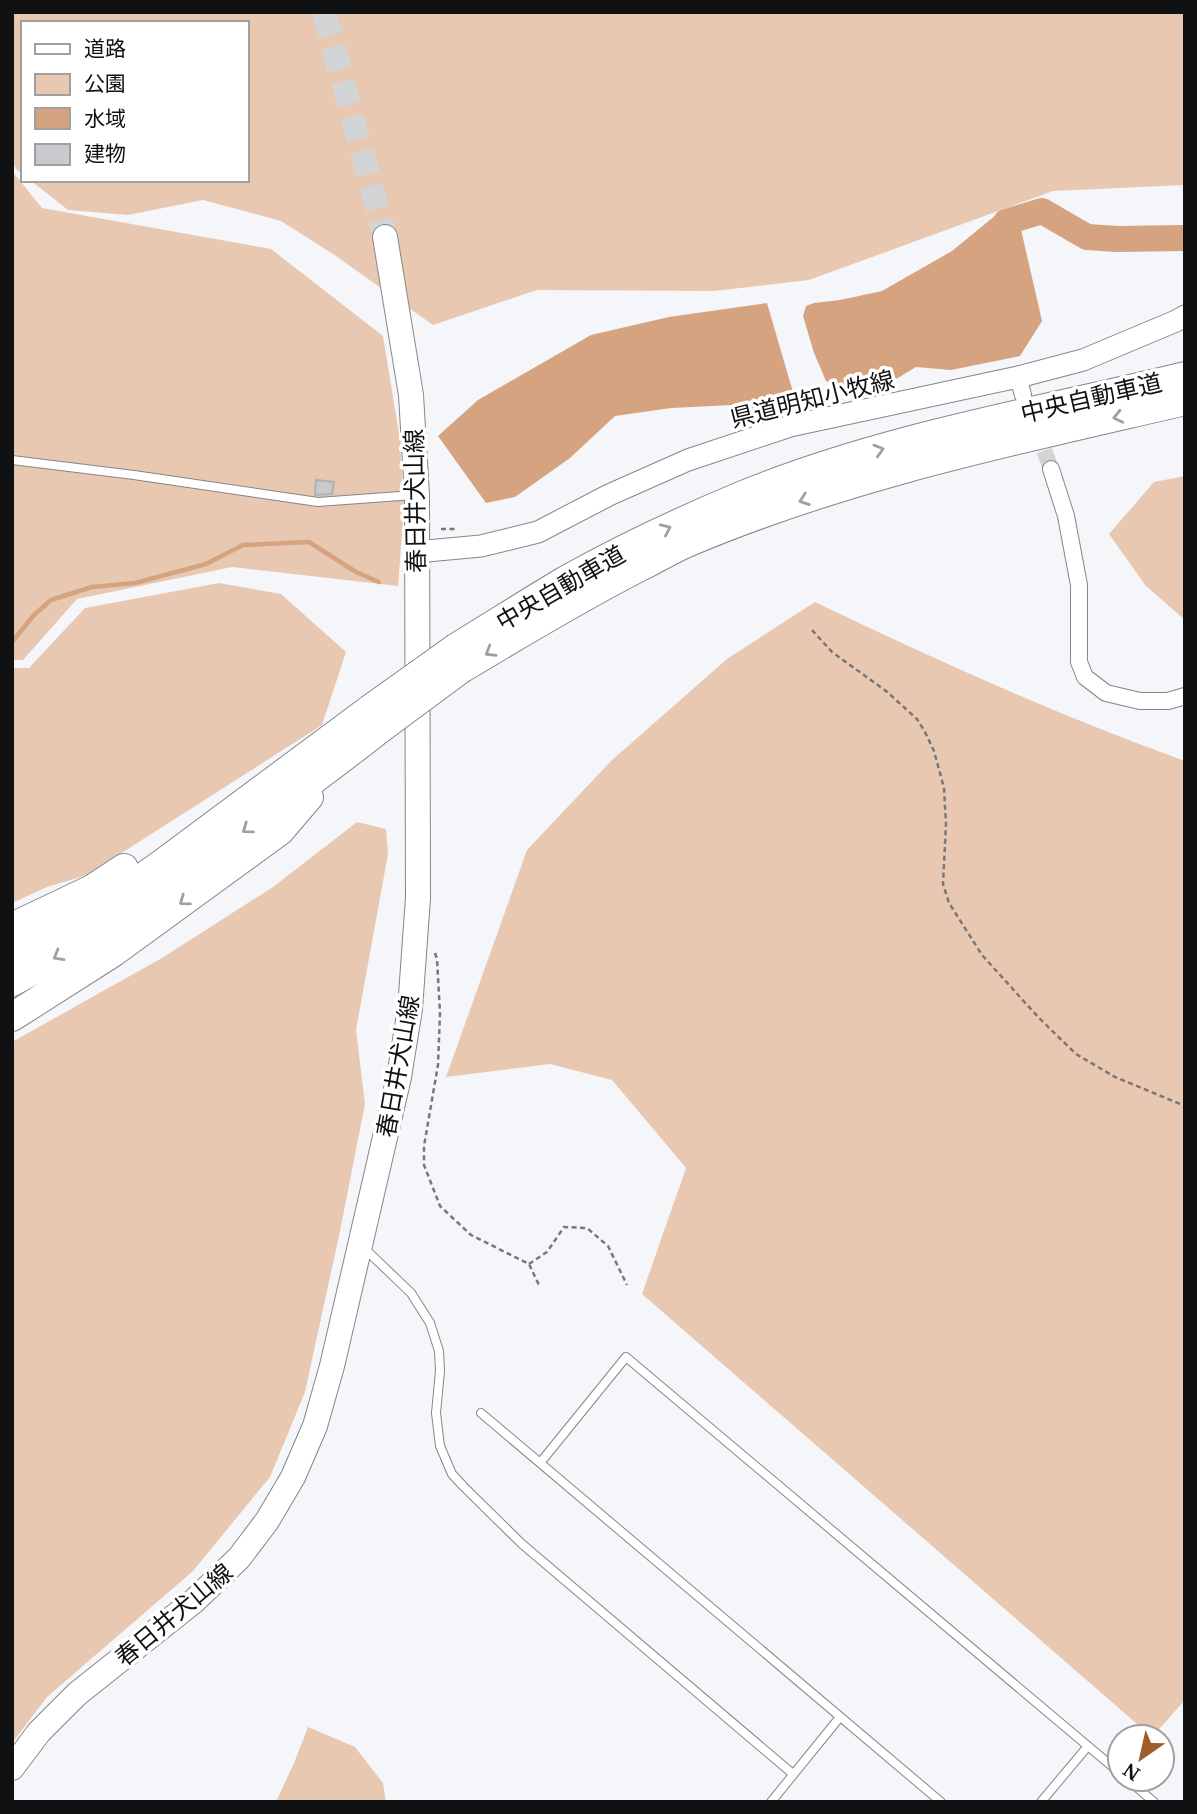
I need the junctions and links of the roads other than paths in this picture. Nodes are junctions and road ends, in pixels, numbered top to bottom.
1 (385, 237) tunnel mouth
2 (1185, 316) edge
3 (1185, 376) edge
4 (1185, 401) edge
5 (12, 460) edge
6 (1051, 469) tunnel mouth
7 (417, 495) junction
8 (416, 552) junction
9 (459, 658) junction
10 (1185, 696) edge
11 (371, 718) junction
12 (343, 758) junction
13 (12, 927) edge
14 (12, 958) edge
15 (12, 982) edge
16 (12, 1017) edge
17 (361, 1245) junction
18 (481, 1413) dead end
19 (540, 1463) junction
20 (840, 1717) junction
21 (1088, 1746) junction
22 (1106, 1761) edge
23 (12, 1768) edge
24 (793, 1774) junction
25 (771, 1802) edge
26 (941, 1802) edge
27 (1041, 1802) edge

1 - 7 main road, 春日井犬山線
2 - 8 main road, 県道明知小牧線
9 -> 3 highway, 中央自動車道
4 -> 9 highway, 中央自動車道
5 - 7 lane
6 - 10 street
7 - 8 main road, 春日井犬山線
8 - 17 main road, 春日井犬山線
9 - 11 highway, 中央自動車道, bridge
11 - 12 highway, 中央自動車道
11 - 13 highway
11 - 14 highway, 中央自動車道
12 -> 15 highway, 中央自動車道
12 -> 16 highway
17 - 23 main road, 春日井犬山線
17 - 24 lane
18 - 19 lane
19 - 20 lane
19 - 21 lane
20 - 24 lane
20 - 26 lane
21 - 22 lane
21 - 27 lane
24 - 25 lane

